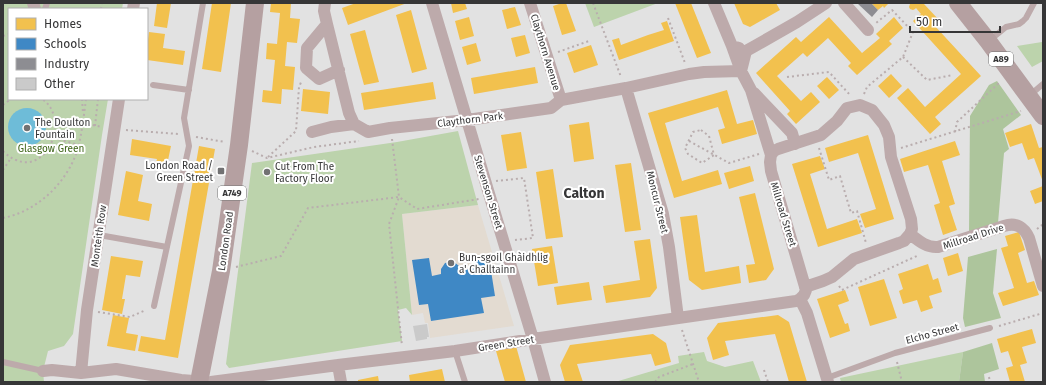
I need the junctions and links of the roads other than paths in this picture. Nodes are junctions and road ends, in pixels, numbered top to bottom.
1 (203, 3) edge
2 (255, 3) edge
3 (325, 3) edge
4 (432, 3) edge
5 (530, 3) edge
6 (714, 3) edge
7 (844, 3) edge
8 (958, 3) edge
9 (1034, 3) edge
10 (818, 5) edge
11 (327, 24) junction
12 (868, 30) road end
13 (988, 41) junction
14 (732, 46) junction
15 (746, 51) junction
16 (338, 70) junction
17 (741, 71) junction
18 (1043, 84) edge
19 (152, 85) dead end
20 (626, 88) junction
21 (189, 90) junction
22 (751, 90) junction
23 (119, 100) edge
24 (561, 100) junction
25 (1036, 106) edge
26 (467, 120) junction
27 (354, 124) junction
28 (312, 132) dead end
29 (795, 144) junction
30 (770, 153) junction
31 (910, 234) junction
32 (99, 235) junction
33 (167, 247) junction
34 (1043, 286) edge
35 (805, 287) junction
36 (800, 299) junction
37 (154, 306) road end
38 (678, 318) junction
39 (990, 328) road end
40 (533, 338) junction
41 (455, 351) junction
42 (3, 362) edge
43 (338, 365) junction
44 (43, 370) joint
45 (81, 373) junction
46 (255, 379) edge
47 (828, 380) edge
48 (200, 382) edge
49 (210, 382) edge
50 (341, 382) edge
51 (465, 382) edge
52 (545, 382) edge

1 - 21 lane
2 - 48 main road, London Road / A749
3 - 11 street
4 - 26 street, Stevenson Street
5 - 24 street, Claythorn Avenue
6 - 14 street, Millroad Street
7 - 12 street
8 - 13 main road, A89
9 - 13 lane
10 - 15 street
11 - 16 street
11 - 16 street
13 - 25 main road, A89
14 - 15 street
14 - 17 street, Millroad Street
15 - 17 street
16 - 27 street
17 - 20 street, Claythorn Park
17 - 22 street, Millroad Street
18 - 25 lane
19 - 21 lane
20 - 24 street, Claythorn Park
20 - 38 street, Moncur Street
21 - 33 lane
22 - 29 street
22 - 30 street, Millroad Street
23 - 32 street, Monteith Row
24 - 26 street, Claythorn Park
26 - 27 street, Claythorn Park
26 - 40 street, Stevenson Street
27 - 28 street, Claythorn Park
29 - 30 street
29 - 31 street
30 - 35 street, Millroad Street
31 - 34 street, Millroad Drive
31 - 35 street
32 - 33 lane
32 - 45 street, Monteith Row
33 - 37 lane
35 - 36 street
36 - 38 street, Green Street
36 - 47 street
38 - 40 street, Green Street
39 - 47 lane, Elcho Street
40 - 41 street, Green Street
40 - 52 street, Stevenson Street
41 - 43 street, Green Street
41 - 51 lane
42 - 44 lane
43 - 46 street, Green Street
43 - 50 street
44 - 45 street, Green Street
45 - 48 street, Green Street
46 - 49 street, Green Street
48 - 49 street, Green Street

